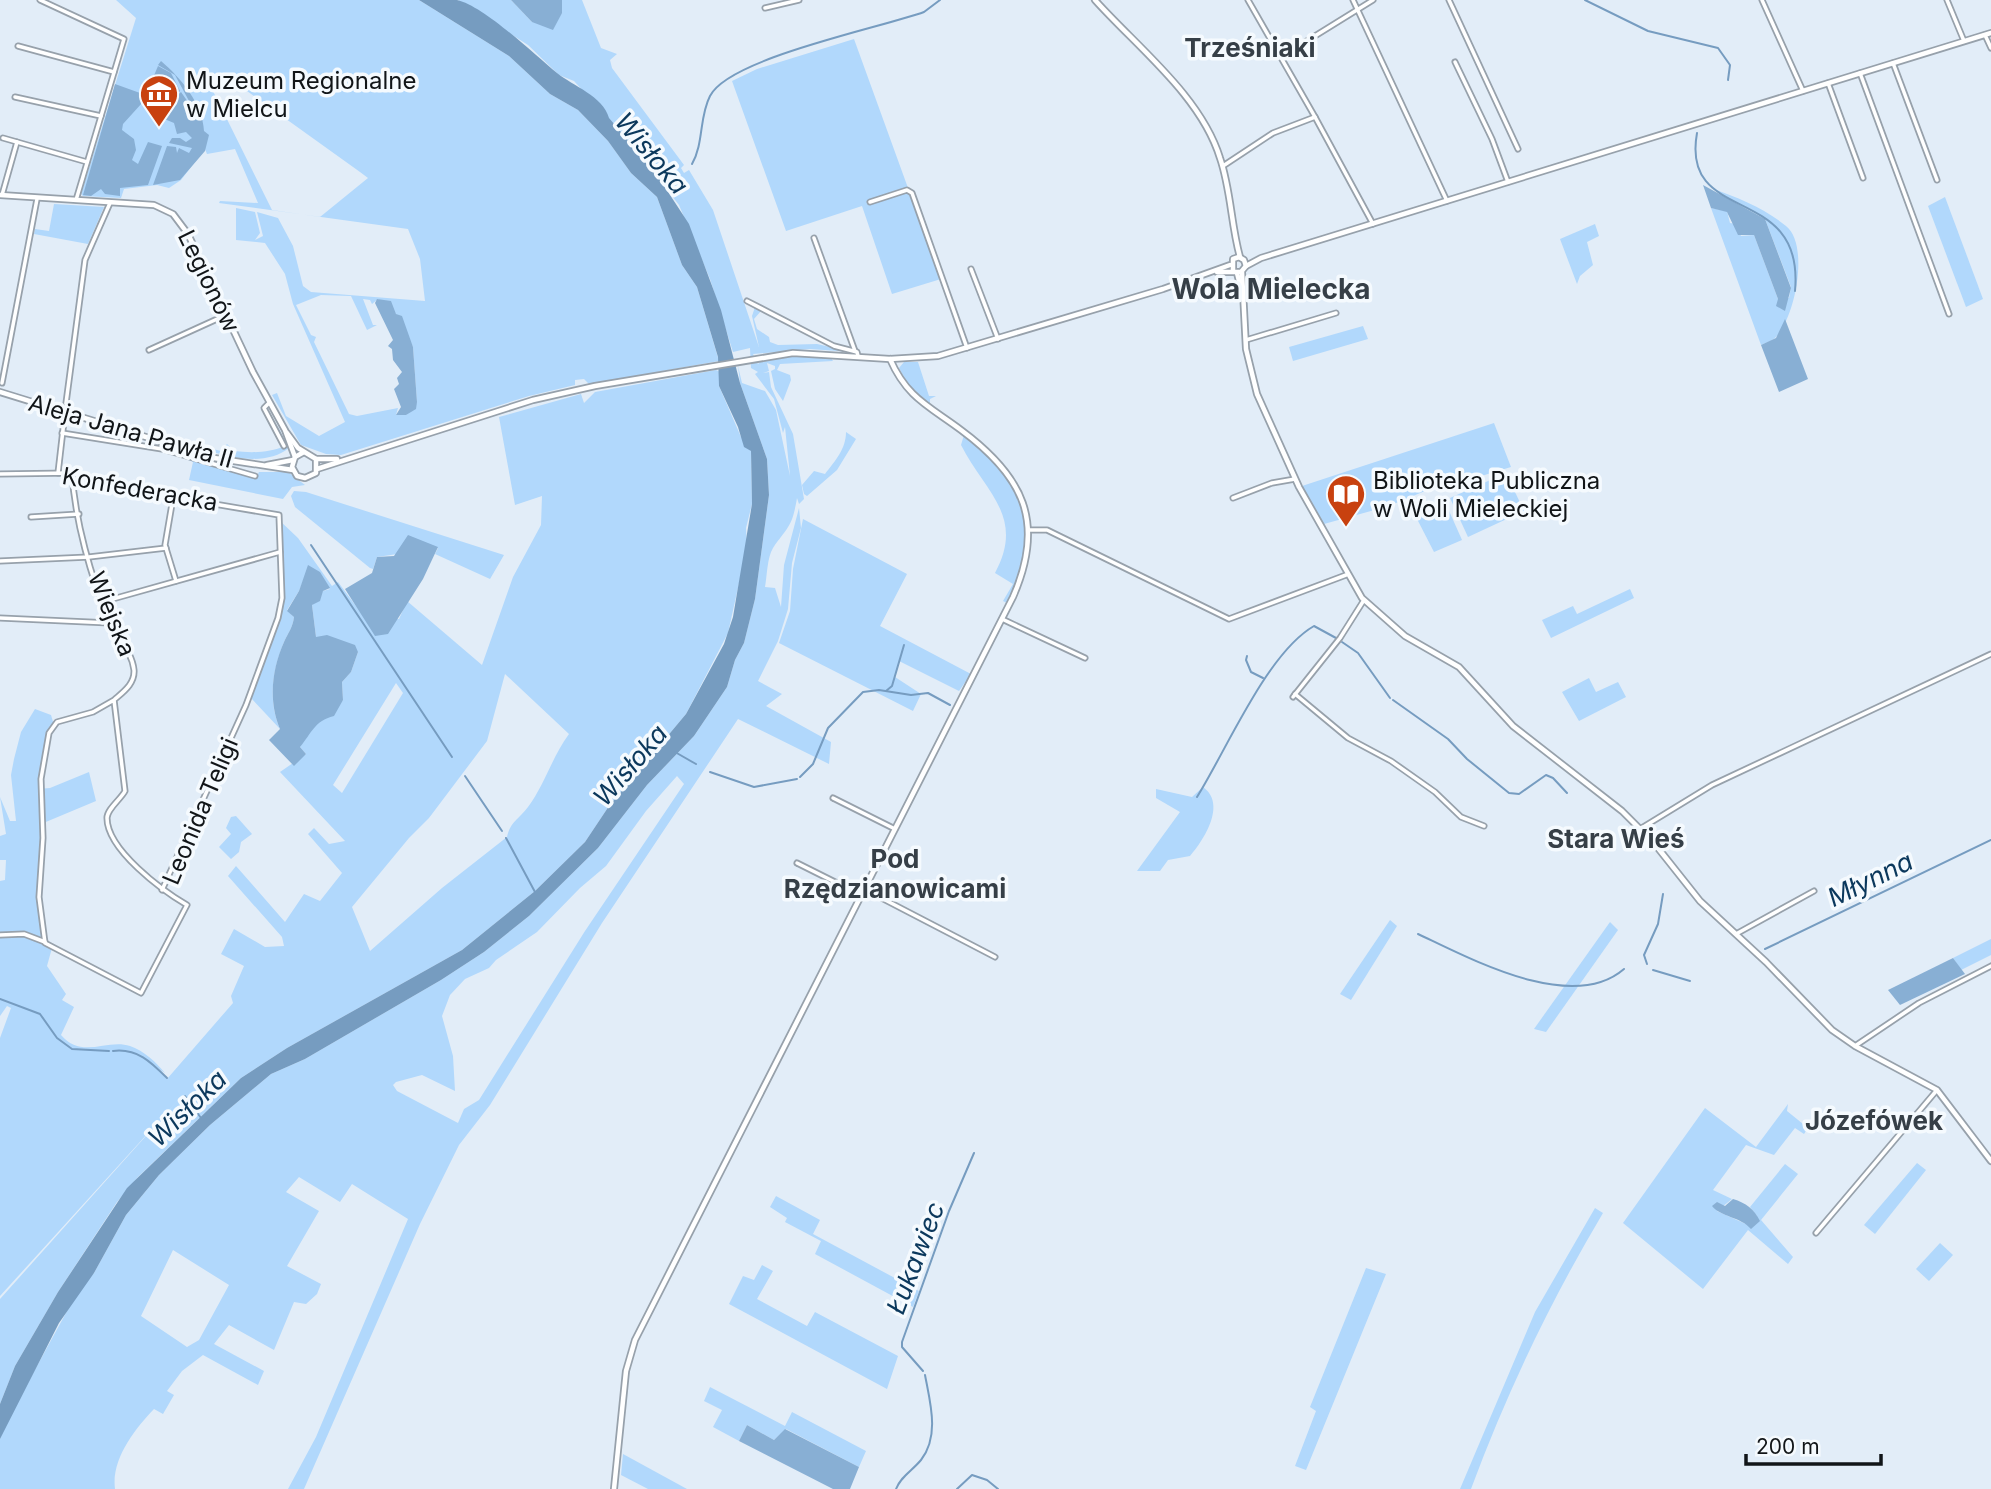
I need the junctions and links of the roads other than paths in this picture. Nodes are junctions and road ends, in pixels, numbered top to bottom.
1 (40, 0) edge
2 (799, 0) edge
3 (1095, 0) edge
4 (1248, 0) edge
5 (1353, 0) edge
6 (1373, 0) edge
7 (1449, 0) edge
8 (1762, 0) edge
9 (1947, 0) edge
10 (765, 8) dead end
11 (1357, 8) junction
12 (1988, 34) edge
13 (1964, 41) junction
14 (18, 46) dead end
15 (1991, 48) edge
16 (1281, 57) junction
17 (1455, 62) dead end
18 (1893, 63) junction
19 (114, 72) junction
20 (1860, 73) junction
21 (1828, 83) junction
22 (1803, 91) junction
23 (15, 97) dead end
24 (100, 116) junction
25 (1315, 117) junction
26 (3, 138) dead end
27 (17, 142) junction
28 (1518, 149) dead end
29 (87, 162) junction
30 (1223, 166) junction
31 (1863, 178) dead end
32 (1937, 180) dead end
33 (1508, 182) junction
34 (1, 195) edge
35 (37, 199) junction
36 (1447, 201) junction
37 (76, 202) junction
38 (870, 202) dead end
39 (110, 203) junction
40 (1373, 224) junction
41 (814, 238) dead end
42 (1239, 258) junction
43 (1261, 258) junction
44 (1246, 266) junction
45 (971, 269) dead end
46 (1236, 270) junction
47 (747, 301) dead end
48 (1336, 313) dead end
49 (1949, 314) dead end
50 (226, 315) junction
51 (998, 339) junction
52 (1245, 340) junction
53 (967, 348) junction
54 (149, 350) dead end
55 (855, 351) junction
56 (858, 356) junction
57 (890, 359) junction
58 (2, 383) dead end
59 (0, 392) edge
60 (66, 403) dead end
61 (269, 403) junction
62 (64, 421) dead end
63 (285, 430) junction
64 (62, 433) junction
65 (284, 446) dead end
66 (304, 452) junction
67 (294, 458) junction
68 (317, 459) junction
69 (341, 459) junction
70 (263, 466) junction
71 (317, 469) junction
72 (293, 470) junction
73 (58, 473) junction
74 (72, 473) junction
75 (0, 474) edge
76 (256, 477) dead end
77 (1295, 479) junction
78 (173, 497) junction
79 (1233, 498) dead end
80 (79, 514) junction
81 (279, 515) joint
82 (31, 517) dead end
83 (1029, 530) junction
84 (166, 548) junction
85 (281, 552) junction
86 (89, 556) junction
87 (0, 561) edge
88 (1346, 575) junction
89 (176, 581) junction
90 (1364, 600) junction
91 (103, 602) junction
92 (0, 618) edge
93 (1002, 619) junction
94 (110, 623) junction
95 (1991, 654) edge
96 (1085, 658) dead end
97 (114, 700) junction
98 (833, 798) dead end
99 (1484, 825) dead end
100 (895, 829) junction
101 (1640, 829) junction
102 (797, 863) dead end
103 (864, 889) junction
104 (162, 891) junction
105 (1814, 891) dead end
106 (861, 895) junction
107 (1736, 934) junction
108 (0, 935) edge
109 (46, 943) junction
110 (995, 957) dead end
111 (1991, 966) edge
112 (1854, 1046) junction
113 (1937, 1090) junction
114 (1991, 1161) edge
115 (1816, 1233) dead end
116 (614, 1489) edge

1 - 19 street
2 - 10 street
3 - 30 street
4 - 16 street
5 - 11 street
6 - 11 street
7 - 28 street
8 - 22 street
9 - 13 street
11 - 16 street
11 - 36 street
12 - 13 street
12 - 15 street
13 - 18 street
14 - 19 street
16 - 25 street
17 - 33 street
18 - 20 street
18 - 32 street
19 - 24 street
20 - 21 street
20 - 49 street
21 - 22 street
21 - 31 street
22 - 33 street
23 - 24 street
24 - 29 street
25 - 30 street
25 - 40 street
26 - 27 street
27 - 29 street
27 - 34 street
29 - 37 street
30 - 42 street
33 - 36 street
34 - 35 street, Legionów
35 - 37 street, Legionów
35 - 58 street
36 - 40 street
37 - 39 street, Legionów
38 - 53 street
39 - 50 street, Legionów
39 - 60 street
40 - 43 street
41 - 55 street
42 - 43 street
42 - 44 street
42 - 46 street
43 - 44 street
44 - 46 street
45 - 51 street
46 - 51 street
46 - 52 street
47 - 55 street
48 - 52 street
50 - 54 street
50 - 61 street, Legionów
51 - 53 street
52 - 77 street
53 - 57 street
55 - 56 street
56 - 57 street
56 - 69 street
57 - 83 street
59 - 70 street, Aleja Jana Pawła II
61 - 63 street, Legionów
61 - 65 street
62 - 64 street
63 - 66 street, Legionów
63 - 67 street, Legionów
64 - 73 street
64 - 76 street
66 - 67 street
66 - 68 street
67 - 70 street, Aleja Jana Pawła II
67 - 72 street
68 - 69 street
68 - 71 street
69 - 71 street
70 - 72 street, Aleja Jana Pawła II
71 - 72 street
73 - 74 street, Konfederacka
73 - 75 street, Konfederacka
74 - 78 street, Konfederacka
74 - 80 street, Wiejska
77 - 79 street
77 - 88 street
78 - 81 street, Konfederacka
78 - 84 street
80 - 82 street
80 - 86 street, Wiejska
81 - 85 street, Leonida Teligi
83 - 88 street
83 - 93 street
84 - 86 street
84 - 89 street
85 - 89 street
85 - 104 street, Leonida Teligi
86 - 87 street
86 - 91 street, Wiejska
88 - 90 street
89 - 91 street
90 - 99 street
90 - 101 street
91 - 94 street, Wiejska
92 - 94 street
93 - 96 street
93 - 100 street
94 - 97 street, Wiejska
95 - 101 street
97 - 104 street
97 - 109 street
98 - 100 street
100 - 103 street
101 - 107 street
102 - 106 street
103 - 106 street
103 - 110 street
104 - 109 street, Leonida Teligi
105 - 107 street
106 - 116 street
107 - 112 street
108 - 109 street
111 - 112 street
112 - 113 street
113 - 114 street
113 - 115 street

